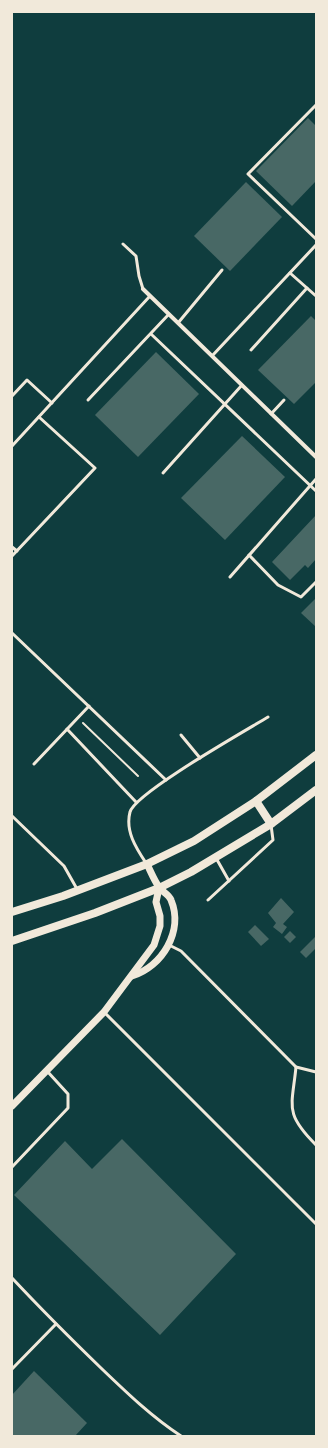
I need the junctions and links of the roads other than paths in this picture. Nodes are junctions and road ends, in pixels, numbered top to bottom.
1 (316, 105) edge
2 (316, 239) edge
3 (123, 244) dead end
4 (316, 245) edge
5 (222, 270) dead end
6 (290, 273) junction
7 (307, 288) junction
8 (143, 289) joint
9 (150, 296) junction
10 (316, 296) edge
11 (169, 314) junction
12 (178, 323) junction
13 (151, 334) junction
14 (252, 350) dead end
15 (212, 356) junction
16 (242, 385) junction
17 (12, 396) edge
18 (88, 400) dead end
19 (284, 400) dead end
20 (52, 403) junction
21 (225, 404) junction
22 (271, 414) junction
23 (39, 417) junction
24 (12, 446) edge
25 (316, 458) edge
26 (163, 473) dead end
27 (316, 479) edge
28 (310, 486) junction
29 (316, 491) edge
30 (12, 547) edge
31 (16, 551) junction
32 (249, 555) junction
33 (12, 556) edge
34 (230, 577) dead end
35 (316, 582) edge
36 (12, 633) edge
37 (89, 706) junction
38 (268, 717) dead end
39 (67, 730) junction
40 (181, 735) dead end
41 (316, 755) edge
42 (200, 758) junction
43 (34, 764) dead end
44 (166, 780) junction
45 (316, 790) edge
46 (256, 801) junction
47 (136, 802) junction
48 (12, 816) edge
49 (271, 824) junction
50 (216, 858) junction
51 (147, 864) junction
52 (229, 881) junction
53 (160, 888) junction
54 (78, 890) junction
55 (208, 900) dead end
56 (12, 912) edge
57 (157, 939) junction
58 (12, 941) edge
59 (169, 944) junction
60 (132, 976) junction
61 (104, 1012) junction
62 (296, 1066) junction
63 (47, 1070) junction
64 (316, 1072) edge
65 (12, 1106) edge
66 (316, 1145) edge
67 (12, 1166) edge
68 (316, 1224) edge
69 (12, 1278) edge
70 (56, 1324) junction
71 (12, 1369) edge
72 (181, 1436) edge

1 - 2 lane
3 - 8 lane
4 - 6 lane
5 - 12 lane
6 - 7 lane
6 - 15 lane
7 - 10 lane
7 - 14 lane
8 - 9 street
9 - 11 street
9 - 20 lane
11 - 12 street
11 - 13 lane
12 - 15 street
13 - 18 lane
13 - 21 lane
15 - 16 street
16 - 21 lane
16 - 22 street
17 - 20 lane
19 - 22 lane
20 - 23 lane
21 - 26 lane
21 - 28 lane
22 - 25 street
23 - 24 lane
23 - 31 lane
27 - 28 lane
28 - 29 lane
28 - 32 lane
30 - 31 lane
31 - 33 lane
32 - 34 lane
32 - 35 lane
36 - 37 lane
37 - 39 lane
37 - 44 lane
38 - 42 lane
39 - 43 lane
39 - 47 lane
40 - 42 lane
41 - 46 main road
42 - 44 lane
44 - 47 lane
45 - 49 main road
46 - 49 main road
46 - 51 main road
47 - 51 lane
48 - 54 lane
49 - 50 main road
49 - 52 lane
50 - 52 lane
50 - 53 main road
51 - 53 street
51 - 54 main road
52 - 55 lane
53 - 57 street
53 - 58 main road
53 - 59 street
54 - 56 main road
57 - 59 street
57 - 60 street
59 - 60 street
59 - 62 lane
60 - 61 street
61 - 63 street
61 - 68 lane
62 - 64 lane
62 - 66 lane
63 - 65 street
63 - 67 lane
69 - 70 lane
70 - 71 lane
70 - 72 lane

